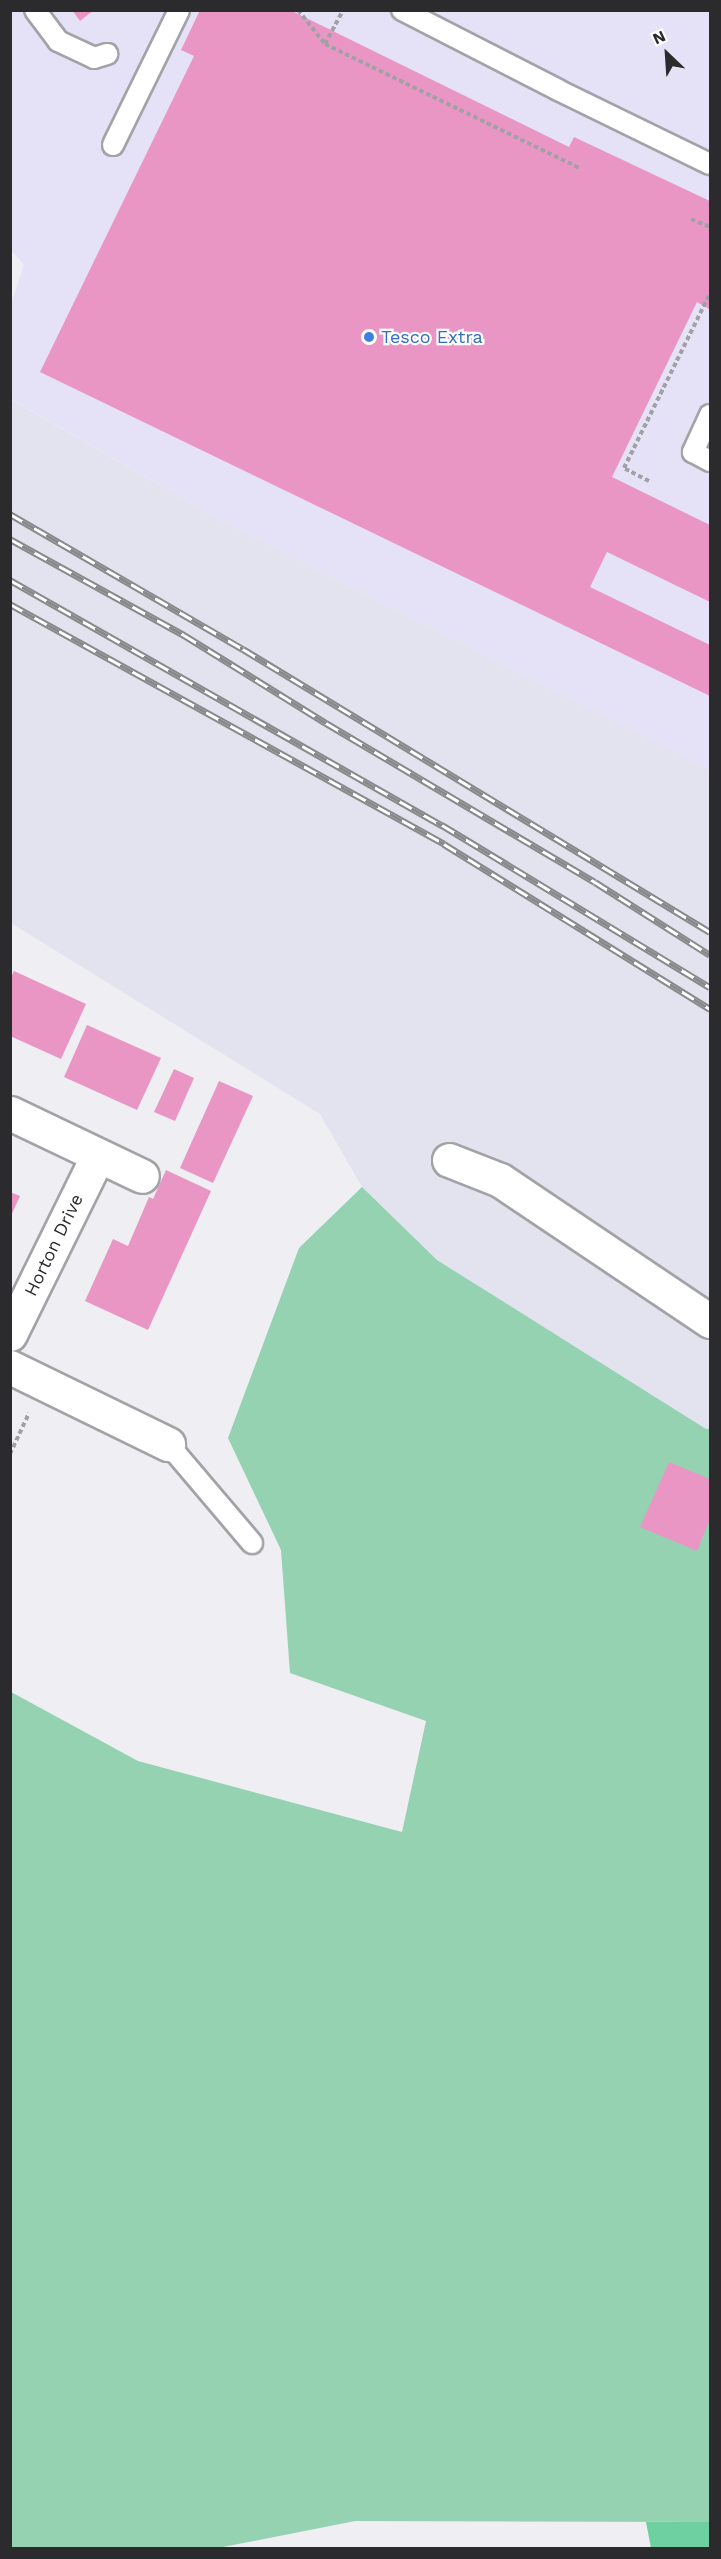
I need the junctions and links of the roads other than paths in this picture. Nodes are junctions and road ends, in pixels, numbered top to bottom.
1 (35, 10) edge
2 (179, 10) edge
3 (402, 10) edge
4 (107, 54) dead end
5 (113, 144) dead end
6 (711, 164) edge
7 (711, 415) edge
8 (711, 461) edge
9 (10, 1113) edge
10 (98, 1155) junction
11 (449, 1160) dead end
12 (141, 1176) dead end
13 (711, 1321) edge
14 (10, 1334) edge
15 (10, 1367) edge
16 (168, 1444) joint
17 (252, 1543) dead end

1 - 4 lane
2 - 5 lane
3 - 6 lane
7 - 8 lane
9 - 10 street
10 - 12 street
10 - 14 street, Horton Drive
11 - 13 street
15 - 16 street
16 - 17 lane

